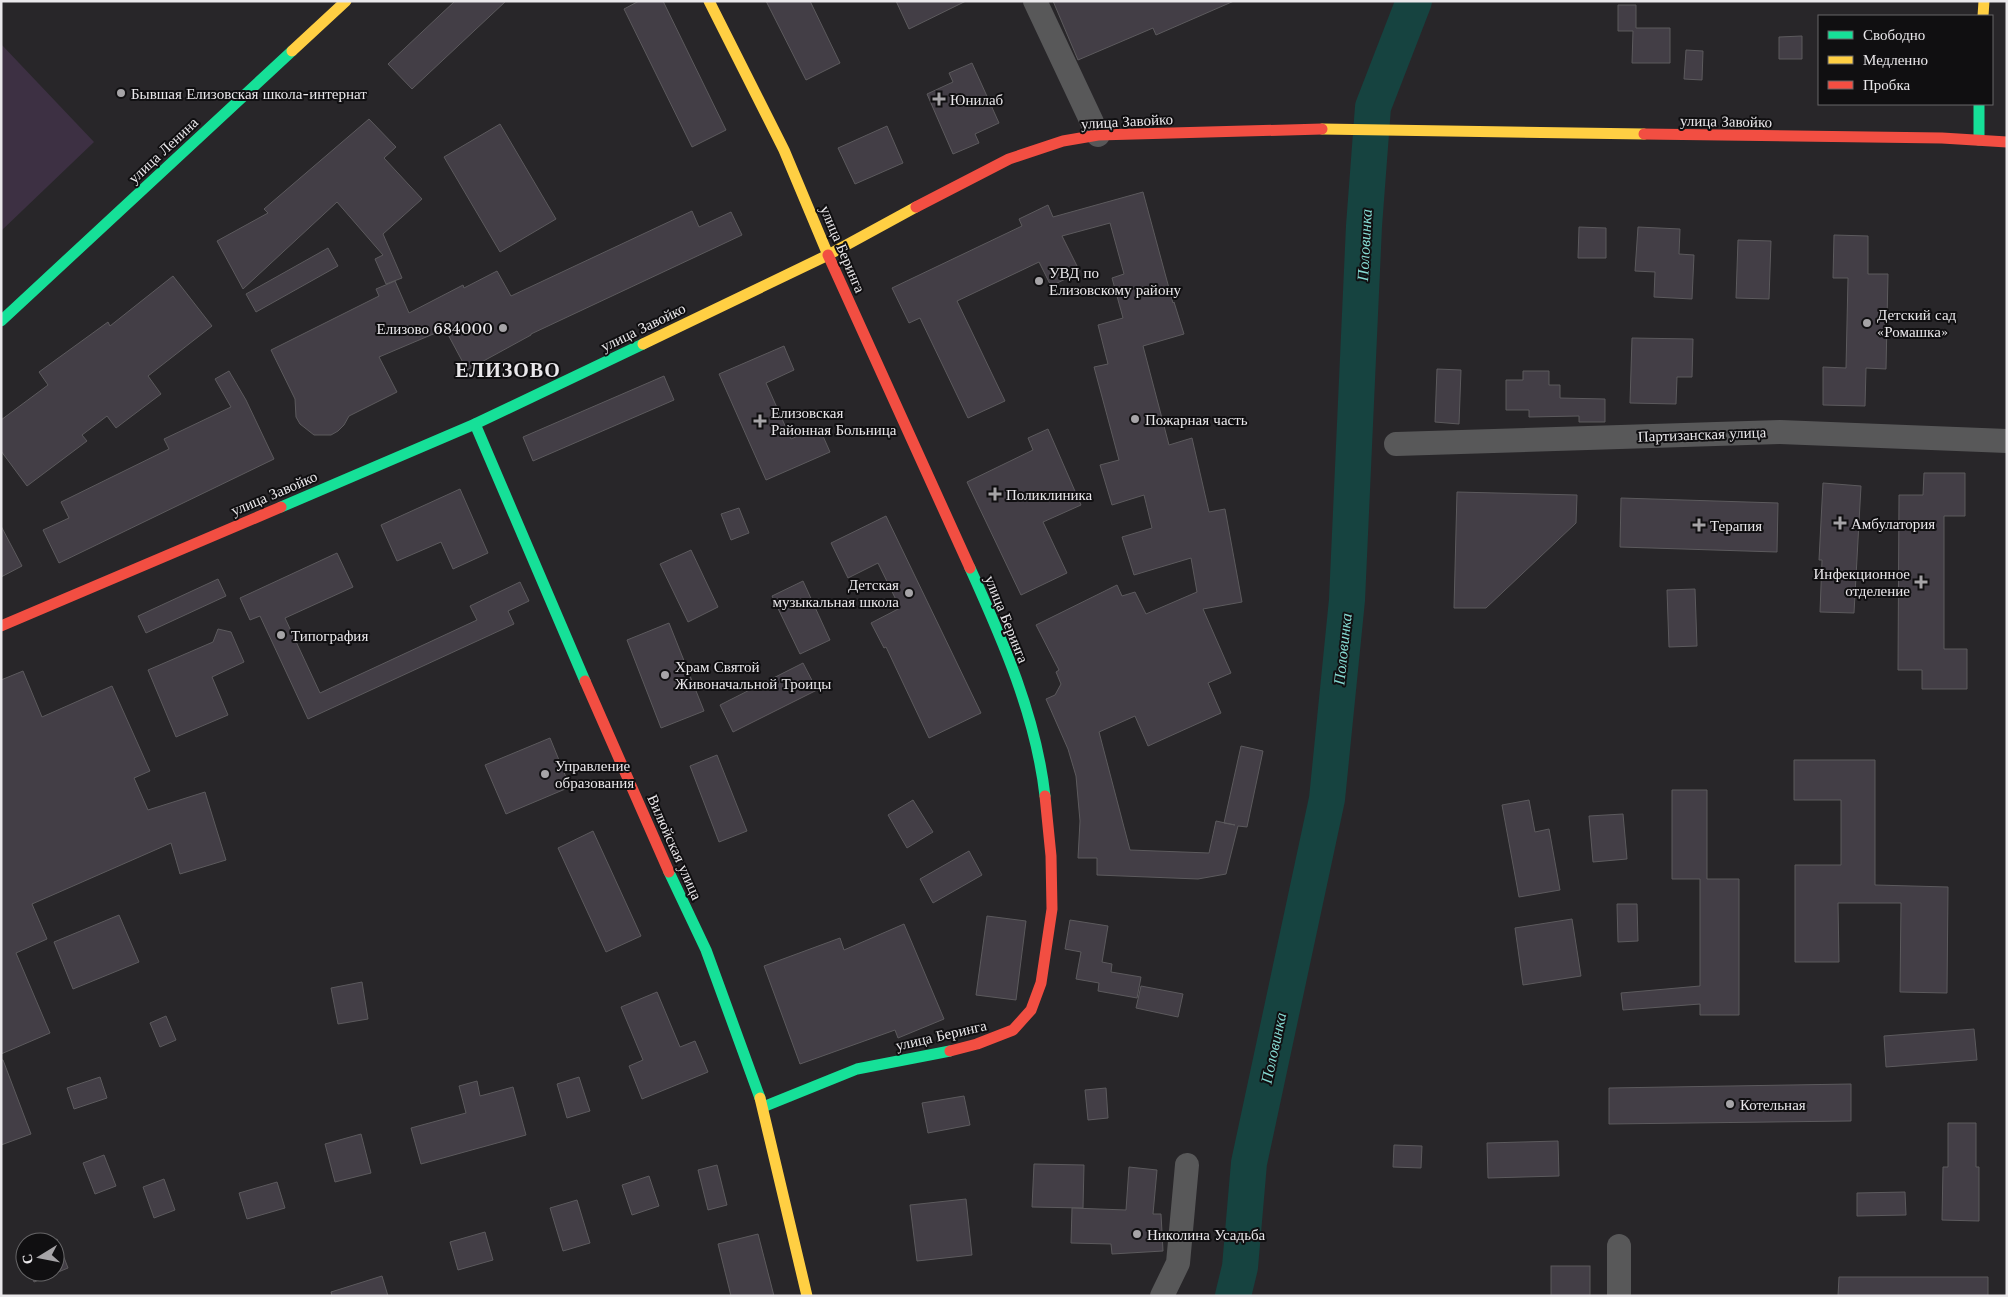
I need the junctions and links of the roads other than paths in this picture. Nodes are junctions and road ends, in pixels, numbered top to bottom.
1 (346, 1) edge
2 (709, 1) edge
3 (1035, 1) edge
4 (1984, 1) edge
5 (1983, 15) edge
6 (1979, 105) edge
7 (1098, 135) junction
8 (1979, 140) junction
9 (2007, 142) edge
10 (828, 254) junction
11 (1, 321) edge
12 (476, 424) junction
13 (2007, 441) edge
14 (1396, 444) dead end
15 (1, 626) edge
16 (763, 1107) junction
17 (1187, 1165) dead end
18 (1619, 1246) dead end
19 (807, 1296) edge
20 (1162, 1296) edge
21 (1619, 1296) edge

1 - 11 main road, улица Ленина
2 - 10 main road, улица Беринга
3 - 7 street
4 - 5 main road
6 - 8 main road
7 - 8 main road, улица Завойко
7 - 10 main road, улица Завойко
8 - 9 main road, улица Завойко
10 - 12 main road, улица Завойко
10 - 16 main road, улица Беринга
12 - 15 main road, улица Завойко
12 - 16 main road, Вилюйская улица
13 - 14 street, Партизанская улица
16 - 19 main road, Вилюйская улица
17 - 20 street
18 - 21 street

